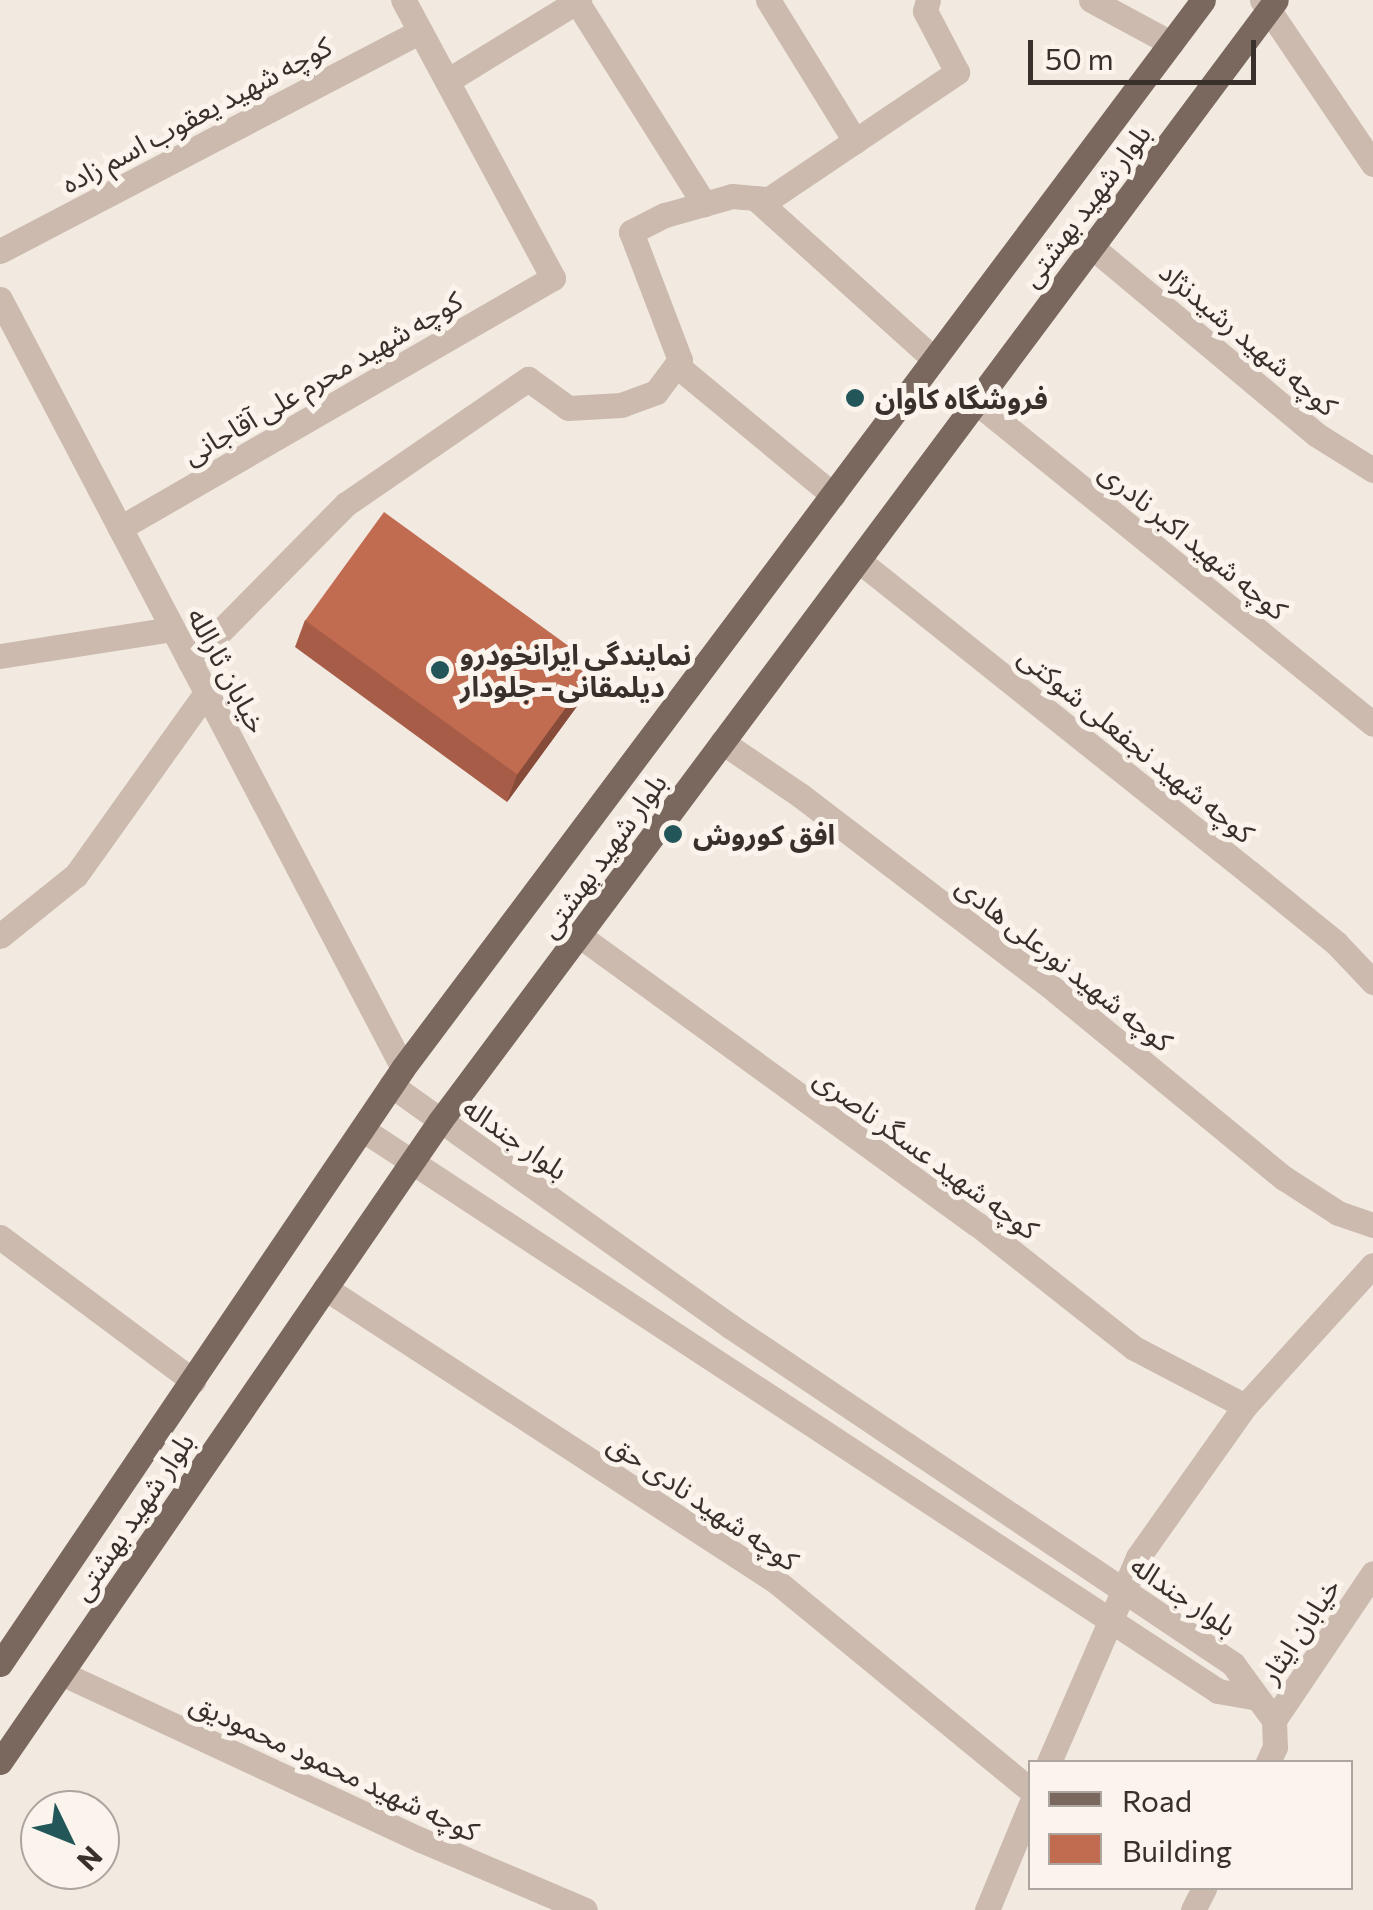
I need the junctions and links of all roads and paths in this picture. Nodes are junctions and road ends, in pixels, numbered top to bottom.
1 (403, 0) edge
2 (768, 0) edge
3 (928, 0) edge
4 (1091, 0) edge
5 (1203, 0) edge
6 (578, 1) edge
7 (1268, 4) edge
8 (420, 31) junction
9 (1171, 43) junction
10 (447, 82) junction
11 (855, 141) junction
12 (1373, 164) edge
13 (755, 198) junction
14 (704, 204) junction
15 (1092, 246) junction
16 (0, 251) edge
17 (4, 315) edge
18 (934, 359) junction
19 (676, 365) junction
20 (976, 402) junction
21 (1373, 470) edge
22 (832, 495) junction
23 (120, 528) junction
24 (858, 560) junction
25 (173, 630) junction
26 (0, 656) edge
27 (190, 662) junction
28 (206, 692) junction
29 (1373, 724) edge
30 (722, 742) junction
31 (0, 936) edge
32 (580, 936) junction
33 (1373, 982) edge
34 (397, 1077) junction
35 (440, 1121) junction
36 (362, 1129) junction
37 (411, 1162) junction
38 (1373, 1224) edge
39 (0, 1237) edge
40 (1373, 1265) edge
41 (324, 1288) junction
42 (193, 1382) junction
43 (840, 1400) junction
44 (1245, 1406) junction
45 (813, 1427) junction
46 (1373, 1572) edge
47 (1123, 1590) junction
48 (1109, 1620) junction
49 (0, 1664) edge
50 (61, 1673) junction
51 (1256, 1698) junction
52 (1274, 1720) junction
53 (1050, 1760) edge
54 (1269, 1760) edge
55 (0, 1762) edge
56 (1028, 1788) edge
57 (1028, 1811) edge
58 (584, 1910) edge
59 (987, 1910) edge

1 - 8 street
2 - 11 street
3 - 11 street
4 - 9 street
5 - 9 main road, بلوار شهید بهشتی
6 - 10 street
6 - 14 street
7 - 12 street
7 - 15 main road, بلوار شهید بهشتی
8 - 10 street
8 - 16 street, کوچه شهید یعقوب اسم زاده
9 - 18 main road, بلوار شهید بهشتی
10 - 23 street, کوچه شهید محرم علی آقاجانی
11 - 13 street
13 - 14 street
13 - 18 street
14 - 19 street
15 - 20 main road, بلوار شهید بهشتی
15 - 21 street, کوچه شهید رشیدنژاد
17 - 23 street, خیابان ثارالله
18 - 22 main road, بلوار شهید بهشتی
19 - 22 street
19 - 27 street
20 - 24 main road, بلوار شهید بهشتی
20 - 29 street, کوچه شهید اکبر نادری
22 - 34 main road, بلوار شهید بهشتی
23 - 25 street, خیابان ثارالله
24 - 30 main road, بلوار شهید بهشتی
24 - 33 street, کوچه شهید نجفعلی شوکتی
25 - 26 street
25 - 27 street, خیابان ثارالله
27 - 28 street, خیابان ثارالله
28 - 31 street
28 - 34 street, خیابان ثارالله
30 - 32 main road, بلوار شهید بهشتی
30 - 38 street, کوچه شهید نورعلی هادی
32 - 35 main road, بلوار شهید بهشتی
32 - 44 street, کوچه شهید عسگر ناصری
34 - 35 street, بلوار جنداله
34 - 36 main road, بلوار شهید بهشتی
35 - 37 main road, بلوار شهید بهشتی
35 - 43 street, بلوار جنداله
36 - 37 street
36 - 42 main road, بلوار شهید بهشتی
37 - 41 main road, بلوار شهید بهشتی
37 - 45 street
39 - 42 street
40 - 44 street
41 - 50 main road, بلوار شهید بهشتی
41 - 56 street, کوچه شهید نادی حق
42 - 49 main road, بلوار شهید بهشتی
43 - 45 street
43 - 47 street, بلوار جنداله
44 - 47 street
45 - 48 street
46 - 52 street, خیابان ایثار
47 - 48 street
47 - 51 street, بلوار جنداله
48 - 51 street
48 - 53 street
50 - 55 main road, بلوار شهید بهشتی
50 - 58 street, کوچه شهید محمود محمودیق
51 - 52 street, خیابان ایثار
52 - 54 street, خیابان ایثار
57 - 59 street

